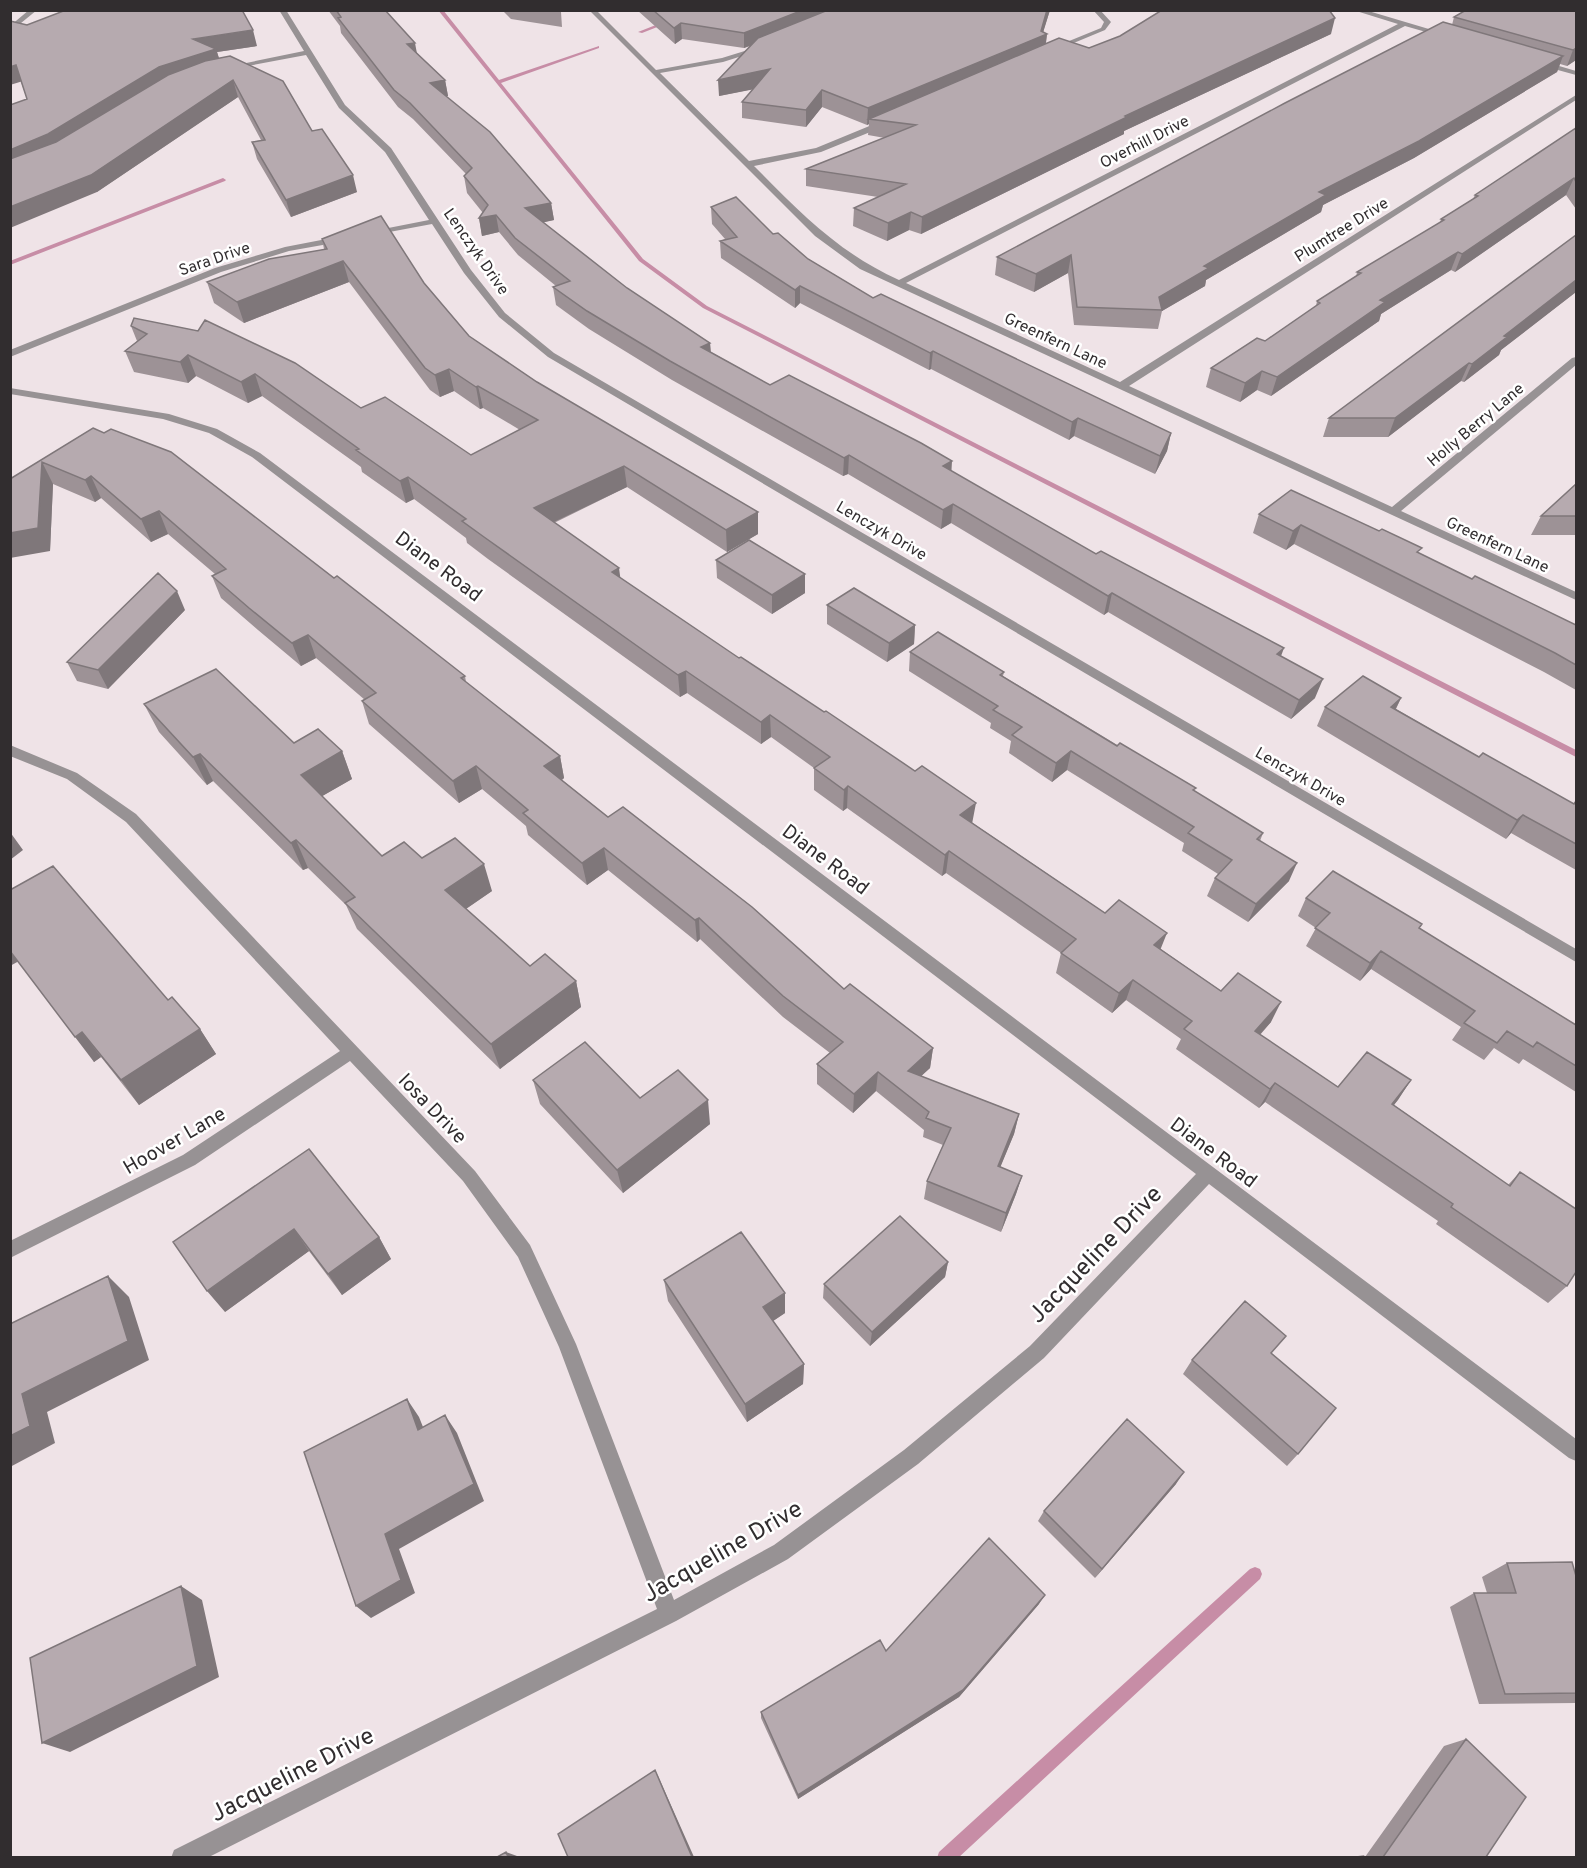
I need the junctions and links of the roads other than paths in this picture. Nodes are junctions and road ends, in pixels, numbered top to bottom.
1 (34, 10) edge
2 (282, 10) edge
3 (592, 10) edge
4 (1096, 10) edge
5 (1356, 10) edge
6 (1404, 24) junction
7 (10, 30) edge
8 (1461, 40) edge
9 (772, 43) edge
10 (308, 52) junction
11 (1042, 56) edge
12 (1530, 60) edge
13 (217, 70) edge
14 (656, 72) junction
15 (1576, 73) edge
16 (1576, 97) edge
17 (899, 117) edge
18 (749, 164) junction
19 (436, 222) junction
20 (898, 284) junction
21 (10, 354) edge
22 (1576, 360) edge
23 (1121, 386) junction
24 (10, 391) edge
25 (1393, 512) junction
26 (1576, 596) edge
27 (10, 750) edge
28 (1576, 956) edge
29 (351, 1052) junction
30 (1207, 1174) junction
31 (10, 1251) edge
32 (1576, 1451) edge
33 (669, 1614) junction
34 (182, 1857) edge

1 - 7 street
2 - 10 street, Lenczyk Drive
3 - 14 street, Greenfern Lane
4 - 11 street
5 - 6 street
6 - 8 street
6 - 20 street, Overhill Drive
9 - 14 street
10 - 13 street
10 - 19 street, Lenczyk Drive
12 - 15 street
14 - 18 street, Greenfern Lane
16 - 23 street, Plumtree Drive
17 - 18 street
18 - 20 street, Greenfern Lane
19 - 21 street, Sara Drive
19 - 28 street, Lenczyk Drive
20 - 23 street, Greenfern Lane
22 - 25 street, Holly Berry Lane
23 - 25 street, Greenfern Lane
24 - 30 street, Diane Road
25 - 26 street, Greenfern Lane
27 - 29 street, Iosa Drive
29 - 31 street, Hoover Lane
29 - 33 street, Iosa Drive
30 - 32 street, Diane Road
30 - 33 street, Jacqueline Drive
33 - 34 street, Jacqueline Drive

